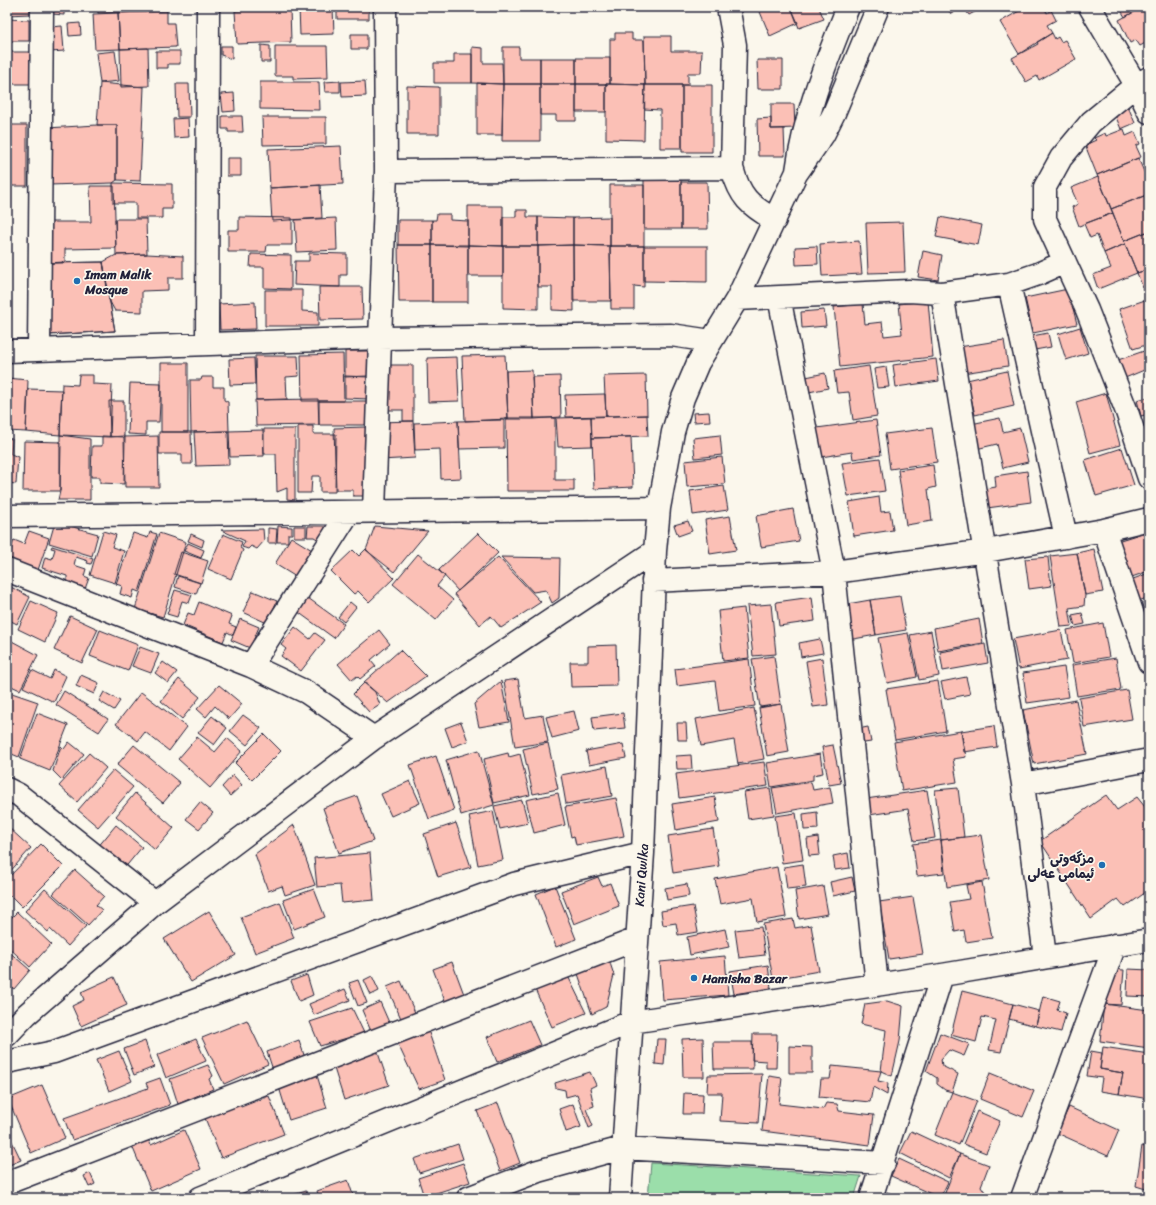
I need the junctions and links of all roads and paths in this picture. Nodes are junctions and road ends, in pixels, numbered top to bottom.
1 (42, 7) edge
2 (208, 7) edge
3 (385, 7) edge
4 (728, 7) edge
5 (848, 7) edge
6 (878, 7) edge
7 (1090, 7) edge
8 (1142, 81) edge
9 (1149, 112) edge
10 (732, 168) junction
11 (386, 171) junction
12 (796, 174) junction
13 (775, 220) junction
14 (1065, 262) junction
15 (1009, 284) junction
16 (942, 293) junction
17 (779, 298) junction
18 (737, 299) junction
19 (380, 338) junction
20 (711, 341) junction
21 (207, 344) junction
22 (39, 349) junction
23 (7, 351) edge
24 (1149, 478) edge
25 (659, 508) junction
26 (374, 511) junction
27 (349, 512) junction
28 (7, 516) edge
29 (1149, 519) edge
30 (1104, 530) junction
31 (1066, 536) junction
32 (655, 551) junction
33 (986, 551) junction
34 (7, 570) edge
35 (834, 572) junction
36 (654, 581) junction
37 (1149, 662) edge
38 (251, 666) junction
39 (374, 738) junction
40 (1149, 760) edge
41 (1023, 784) junction
42 (7, 790) edge
43 (643, 853) junction
44 (155, 903) junction
45 (637, 939) junction
46 (1149, 940) edge
47 (1115, 945) junction
48 (1045, 957) junction
49 (942, 975) junction
50 (877, 985) junction
51 (631, 1022) junction
52 (7, 1035) edge
53 (7, 1062) edge
54 (622, 1148) junction
55 (884, 1163) junction
56 (7, 1184) edge
57 (200, 1198) edge
58 (468, 1198) edge
59 (620, 1198) edge
60 (872, 1198) edge
61 (1022, 1198) edge

1 - 22 street
2 - 21 street
3 - 11 street
4 - 10 street
5 - 12 street
6 - 12 street
7 - 8 street
8 - 9 street
8 - 14 street
10 - 11 street
10 - 13 street
11 - 19 street
12 - 13 street, Kani Qwlka
13 - 18 street, Kani Qwlka
14 - 15 street
14 - 24 street
15 - 16 street
15 - 31 street
16 - 17 street
16 - 33 street
17 - 18 street
17 - 35 street
18 - 20 street, Kani Qwlka
19 - 20 street
19 - 21 street
19 - 26 street
20 - 25 street, Kani Qwlka
21 - 22 street
22 - 23 street
25 - 26 street
25 - 32 street, Kani Qwlka
26 - 27 street
27 - 28 street
27 - 38 street
29 - 30 street
30 - 31 street
30 - 37 street
31 - 33 street
32 - 36 street, Kani Qwlka
32 - 39 street
33 - 35 street
33 - 41 street
34 - 38 street
35 - 36 street
35 - 50 street
36 - 43 street, Kani Qwlka
38 - 39 street
39 - 44 street
40 - 41 street
41 - 48 street
42 - 44 street
43 - 45 street, Kani Qwlka
43 - 53 street
44 - 52 street
45 - 51 street, Kani Qwlka
45 - 56 street
46 - 47 street
47 - 48 street
47 - 61 street
48 - 49 street
49 - 50 street
49 - 55 street
50 - 51 street
51 - 54 street, Kani Qwlka
51 - 57 street
54 - 55 street
54 - 58 street
54 - 59 street, Kani Qwlka
55 - 60 street

